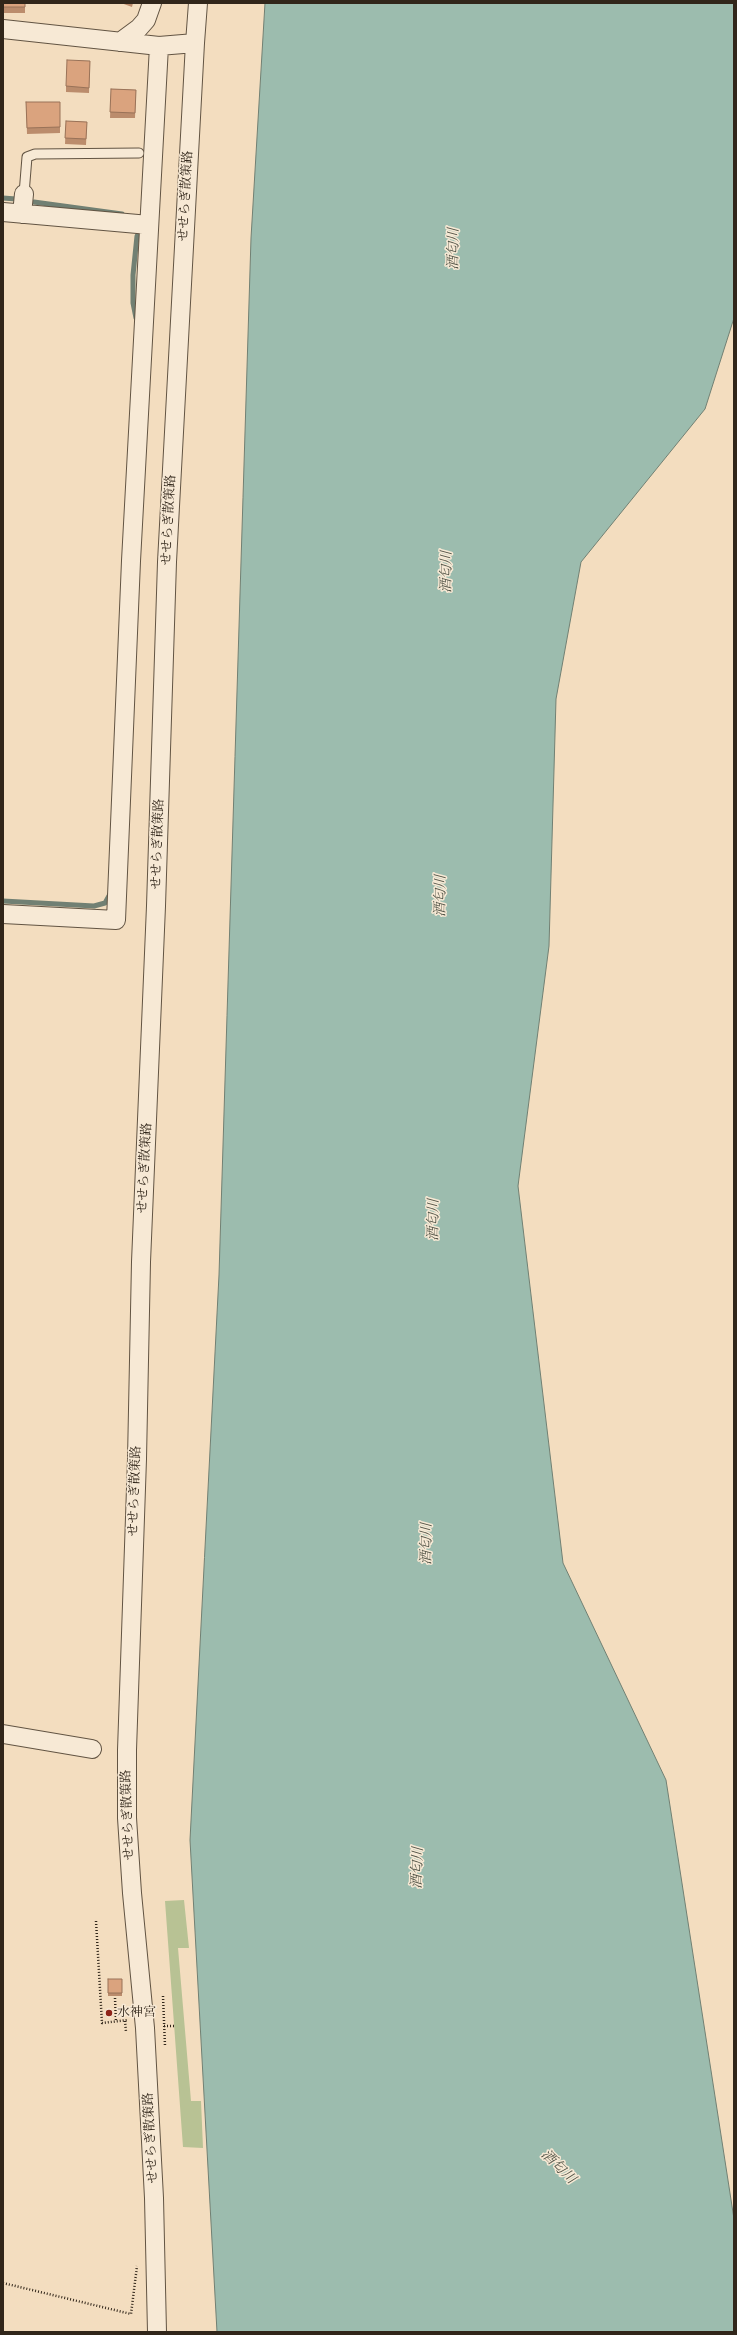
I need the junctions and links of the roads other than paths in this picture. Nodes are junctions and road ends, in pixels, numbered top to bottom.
1 (152, 3) edge
2 (198, 3) edge
3 (3, 29) edge
4 (120, 42) junction
5 (194, 43) junction
6 (159, 46) junction
7 (146, 153) junction
8 (24, 194) joint
9 (3, 212) edge
10 (22, 214) junction
11 (149, 225) junction
12 (3, 914) edge
13 (3, 1734) edge
14 (92, 1749) dead end
15 (157, 2332) edge

1 - 4 street
2 - 5 street, せせらぎ散策路
3 - 4 street
4 - 6 street
5 - 6 street
5 - 15 street, せせらぎ散策路
6 - 7 street
7 - 8 lane
7 - 11 street
8 - 10 street
9 - 10 street
10 - 11 street
11 - 12 street
13 - 14 street

